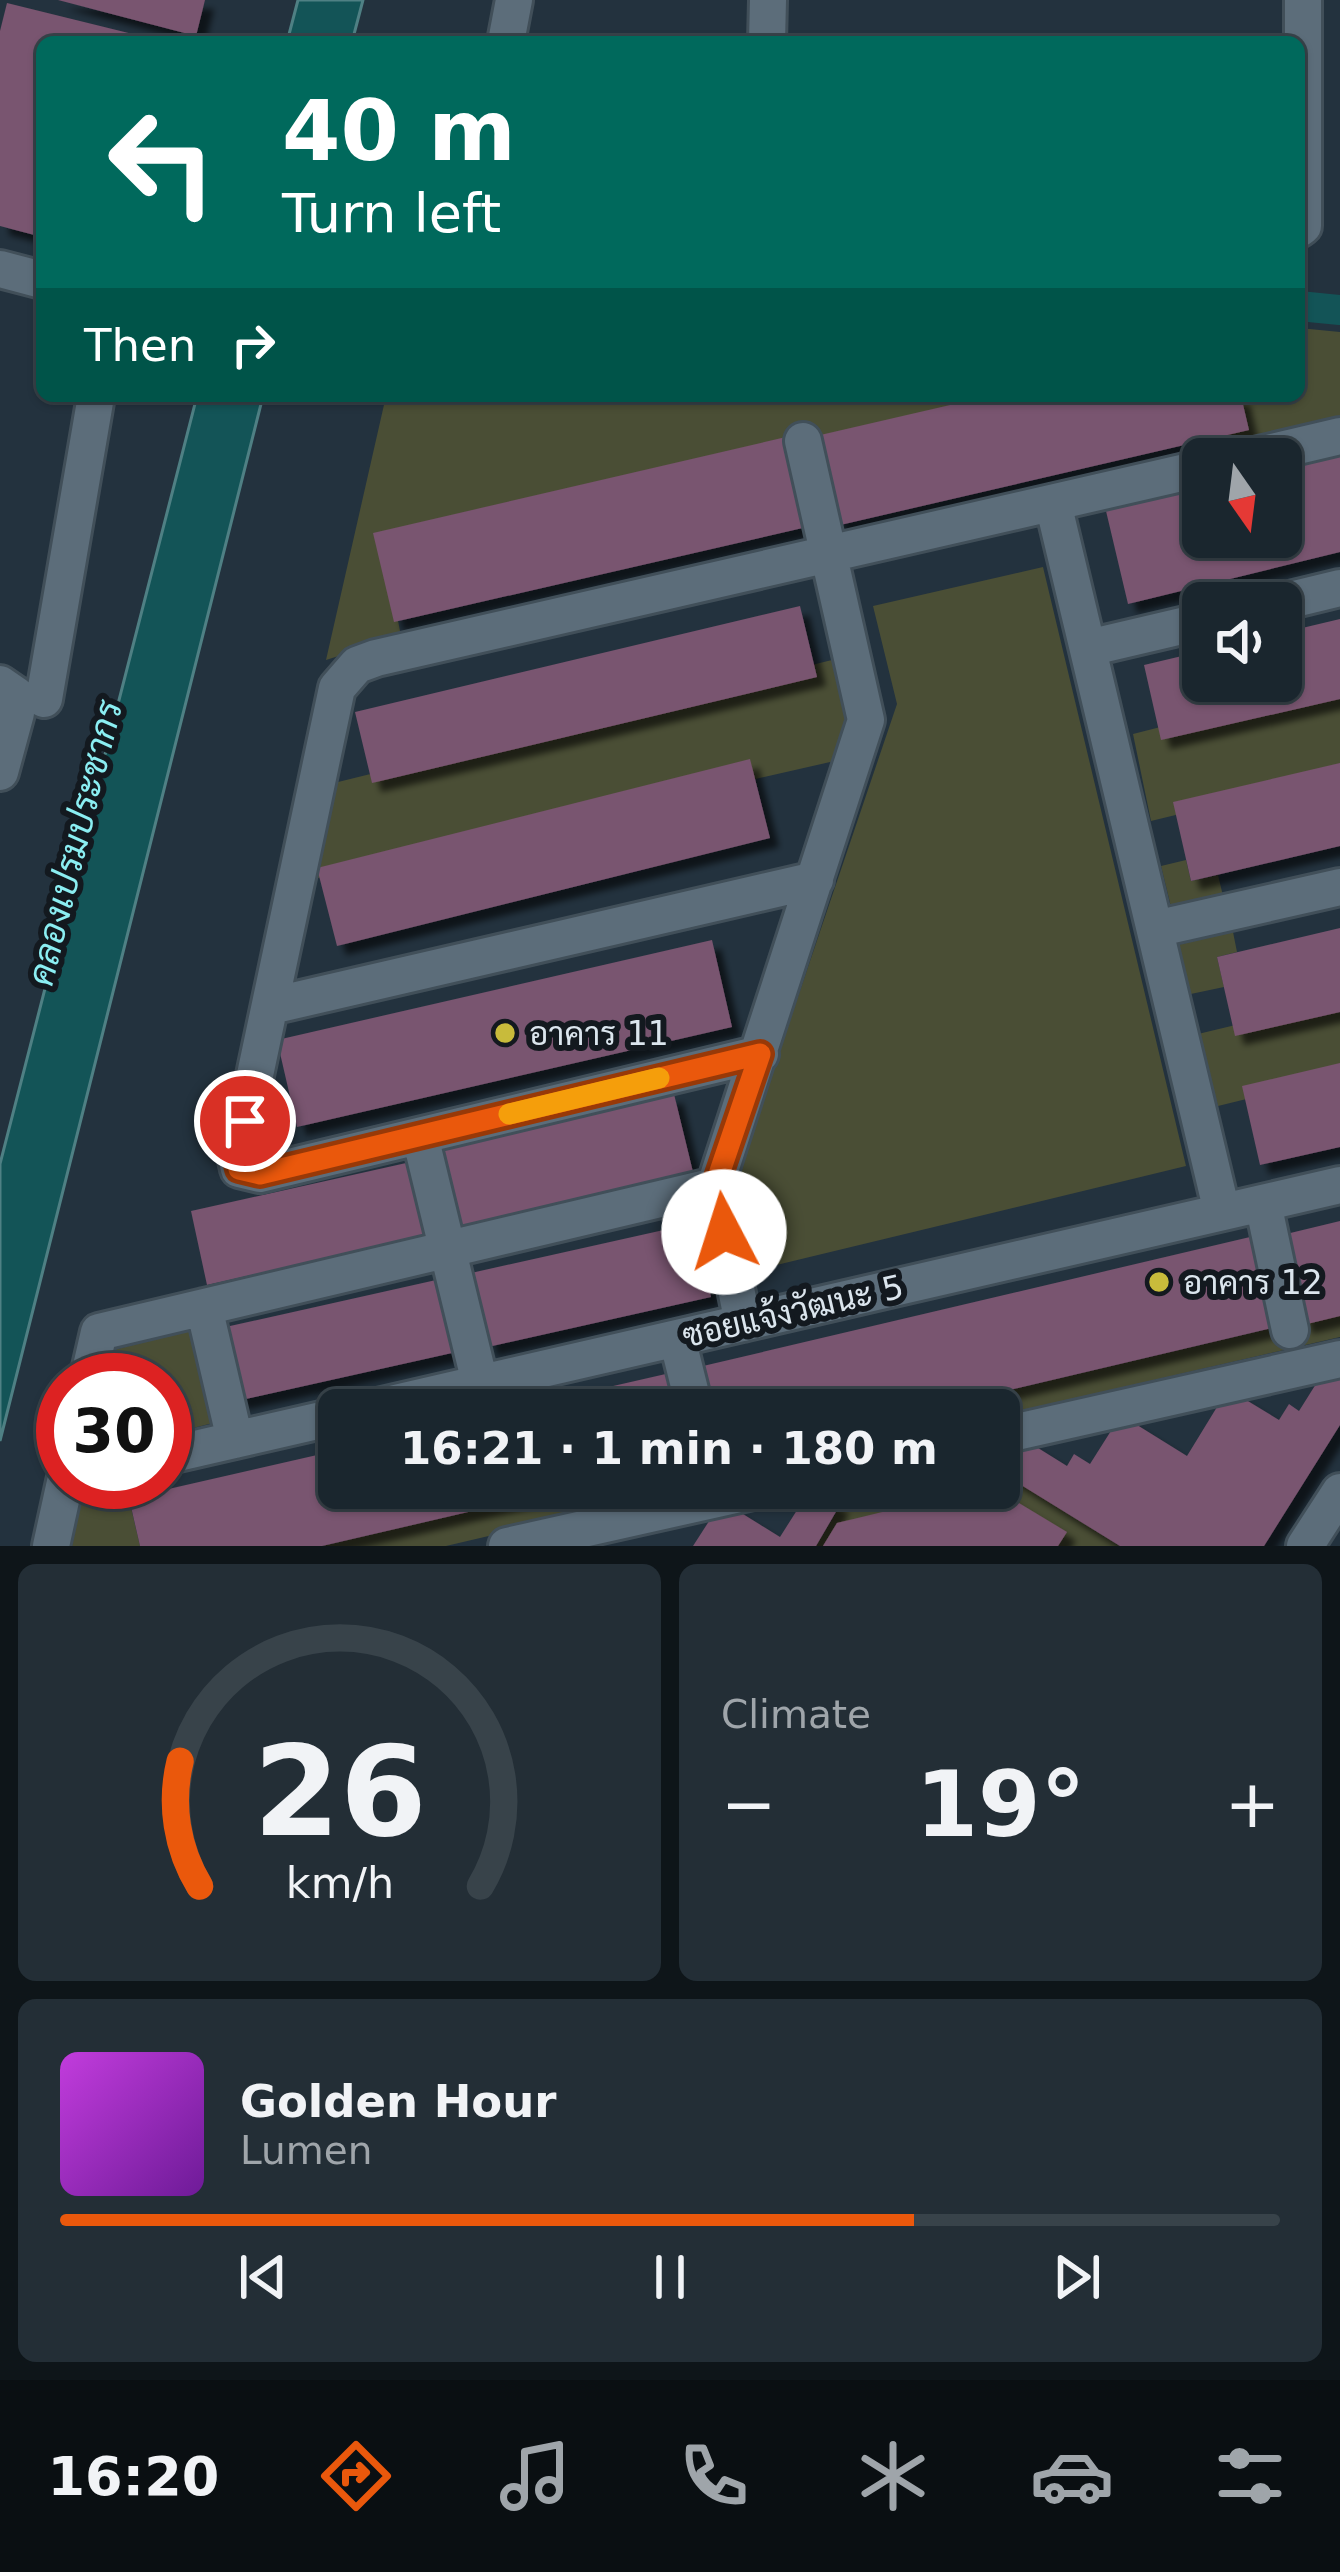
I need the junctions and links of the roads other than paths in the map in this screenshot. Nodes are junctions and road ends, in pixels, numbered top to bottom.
1 (514, 0) edge
2 (768, 0) edge
3 (1303, 0) edge
4 (507, 36) edge
5 (767, 36) edge
6 (1303, 36) edge
7 (0, 249) edge
8 (36, 258) edge
9 (0, 269) edge
10 (36, 278) edge
11 (95, 402) edge
12 (1340, 436) edge
13 (803, 441) dead end
14 (1302, 445) edge
15 (1182, 473) edge
16 (1053, 502) junction
17 (831, 554) junction
18 (1340, 588) edge
19 (1302, 597) edge
20 (1182, 626) edge
21 (1088, 648) junction
22 (0, 685) edge
23 (44, 698) dead end
24 (0, 772) edge
25 (815, 880) junction
26 (1340, 887) edge
27 (1155, 929) junction
28 (271, 1006) junction
29 (760, 1054) junction
30 (420, 1136) junction
31 (1340, 1185) edge
32 (715, 1186) junction
33 (1263, 1203) junction
34 (1222, 1212) junction
35 (448, 1250) junction
36 (204, 1306) junction
37 (742, 1323) junction
38 (1290, 1330) dead end
39 (677, 1338) junction
40 (94, 1353) edge
41 (1340, 1360) edge
42 (480, 1383) junction
43 (454, 1389) edge
44 (690, 1389) edge
45 (318, 1421) edge
46 (1020, 1431) edge
47 (235, 1440) junction
48 (192, 1450) edge
49 (1340, 1492) edge
50 (59, 1509) edge
51 (672, 1509) edge
52 (51, 1546) edge
53 (507, 1546) edge
54 (1305, 1546) edge

1 - 4 street
2 - 5 street
3 - 6 street
7 - 8 street
9 - 10 street
11 - 23 street
12 - 14 street
13 - 17 street
15 - 16 street
16 - 17 street
16 - 21 street
17 - 25 street
17 - 28 street
18 - 19 street
20 - 21 street
21 - 27 street
22 - 24 street
25 - 28 street
25 - 29 street
26 - 27 street
27 - 34 street
28 - 30 street
29 - 30 street
29 - 32 street
30 - 35 street
31 - 33 street, ซอยแจ้งวัฒนะ 5
32 - 35 street
32 - 37 street
33 - 34 street, ซอยแจ้งวัฒนะ 5
33 - 38 street
34 - 37 street, ซอยแจ้งวัฒนะ 5
35 - 36 street
35 - 42 street
36 - 40 street
36 - 47 street
37 - 39 street, ซอยแจ้งวัฒนะ 5
39 - 42 street, ซอยแจ้งวัฒนะ 5
39 - 44 street
41 - 46 street
42 - 43 street, ซอยแจ้งวัฒนะ 5
45 - 47 street
47 - 48 street
49 - 54 street
50 - 52 street
51 - 53 street

